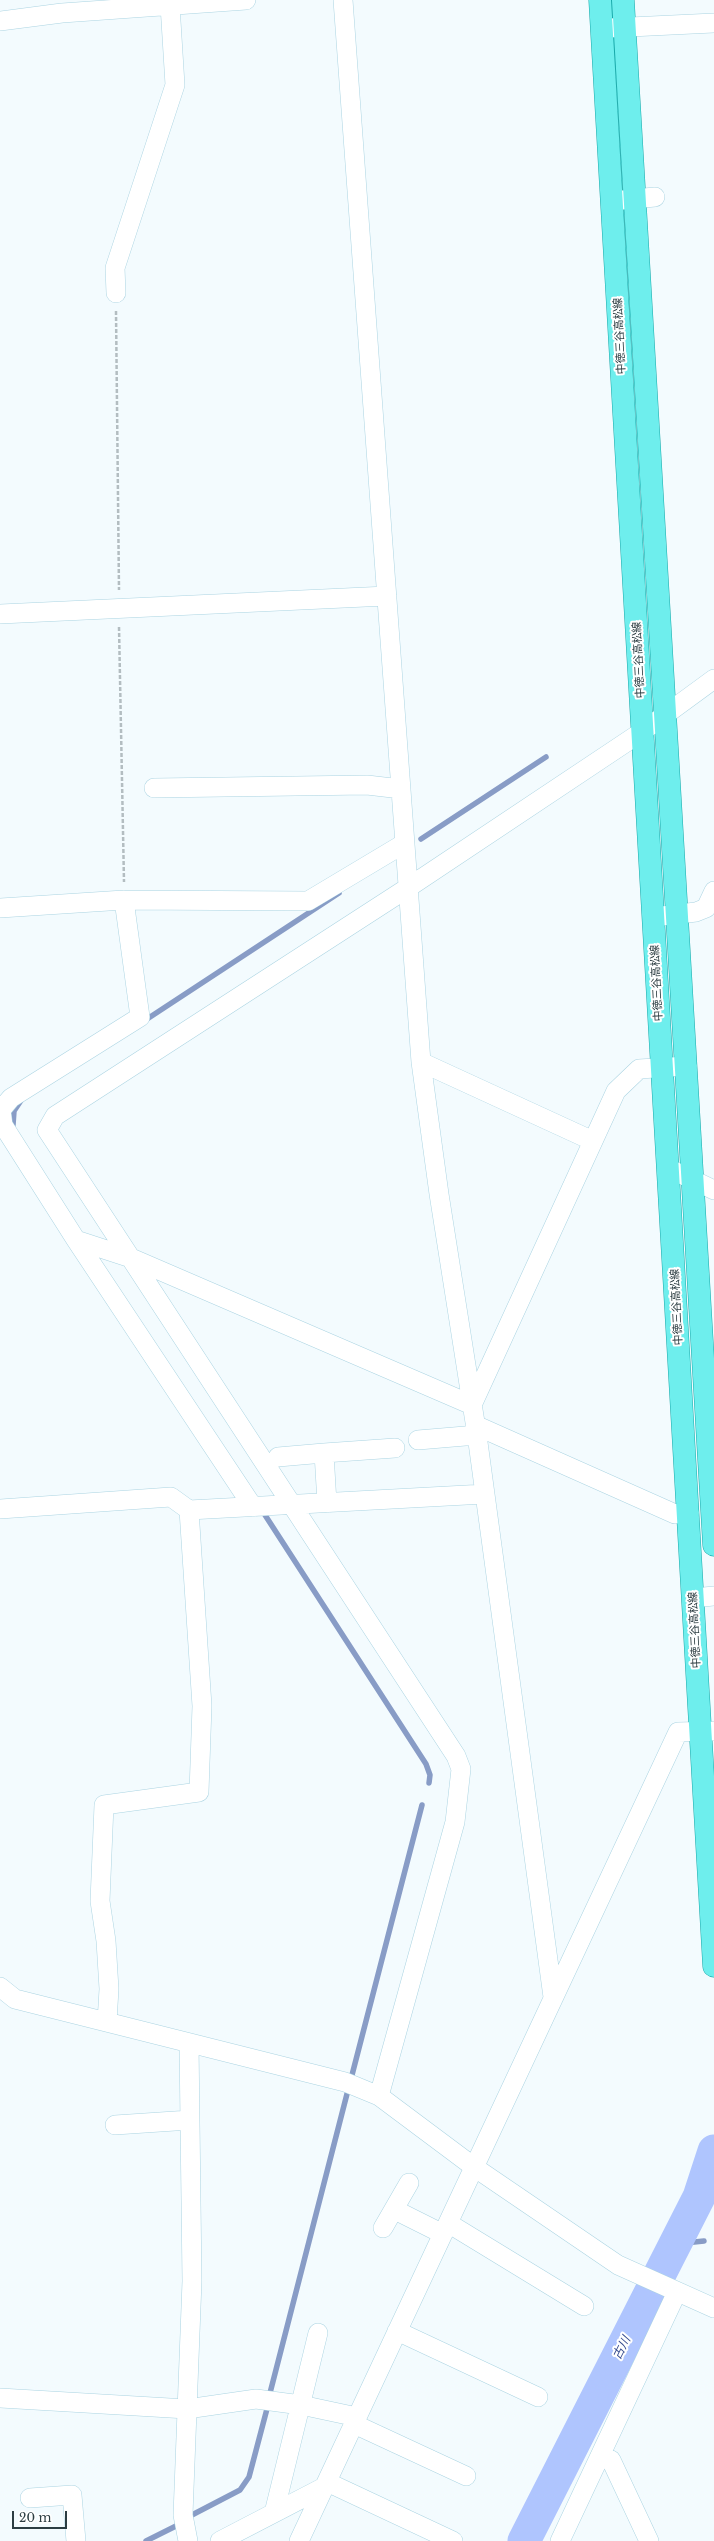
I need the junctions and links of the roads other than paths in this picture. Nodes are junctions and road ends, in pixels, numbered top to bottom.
1 (246, 0) edge
2 (343, 0) edge
3 (600, 0) edge
4 (624, 0) edge
5 (60, 6) edge
6 (170, 6) junction
7 (0, 22) edge
8 (714, 22) edge
9 (625, 28) junction
10 (602, 29) junction
11 (645, 198) junction
12 (612, 201) junction
13 (116, 293) dead end
14 (387, 596) junction
15 (0, 614) edge
16 (714, 679) edge
17 (667, 713) junction
18 (643, 731) junction
19 (154, 788) dead end
20 (401, 789) junction
21 (405, 843) junction
22 (409, 887) junction
23 (714, 892) edge
24 (124, 900) junction
25 (0, 908) edge
26 (678, 915) junction
27 (654, 917) junction
28 (421, 1062) junction
29 (687, 1066) junction
30 (662, 1067) junction
31 (593, 1141) junction
32 (670, 1169) junction
33 (694, 1180) junction
34 (714, 1190) edge
35 (76, 1240) junction
36 (131, 1258) junction
37 (472, 1405) junction
38 (476, 1430) junction
39 (418, 1440) dead end
40 (395, 1448) dead end
41 (324, 1453) junction
42 (278, 1458) dead end
43 (485, 1494) junction
44 (327, 1503) junction
45 (293, 1505) junction
46 (254, 1507) junction
47 (0, 1509) edge
48 (189, 1510) junction
49 (689, 1513) junction
50 (714, 1545) edge
51 (704, 1597) edge
52 (708, 1732) edge
53 (714, 1966) edge
54 (0, 1987) edge
55 (552, 1997) junction
56 (8, 2001) edge
57 (107, 2022) junction
58 (189, 2043) junction
59 (379, 2096) junction
60 (190, 2120) junction
61 (115, 2125) dead end
62 (474, 2167) junction
63 (409, 2184) dead end
64 (395, 2210) junction
65 (383, 2228) dead end
66 (445, 2228) junction
67 (672, 2290) junction
68 (584, 2306) dead end
69 (714, 2308) edge
70 (397, 2331) junction
71 (318, 2333) dead end
72 (538, 2397) dead end
73 (0, 2398) edge
74 (301, 2405) junction
75 (187, 2409) junction
76 (355, 2420) junction
77 (610, 2460) dead end
78 (466, 2476) dead end
79 (325, 2485) junction
80 (30, 2498) dead end
81 (274, 2513) junction
82 (76, 2541) edge
83 (188, 2541) edge
84 (220, 2541) edge
85 (299, 2541) edge
86 (452, 2541) edge
87 (560, 2541) edge
88 (649, 2541) edge

1 - 6 street
2 - 14 street
3 - 10 main road, 中徳三谷高松線
4 - 9 main road
5 - 6 street
5 - 7 street
6 - 13 street
8 - 9 street
9 - 10 street
9 - 11 main road
10 - 12 main road, 中徳三谷高松線
11 - 12 street
11 - 17 main road
12 - 18 main road, 中徳三谷高松線
14 - 15 street
14 - 20 street
16 - 17 street
17 - 18 street
17 - 26 main road
18 - 22 street
18 - 27 main road, 中徳三谷高松線
19 - 20 street
20 - 21 street
21 - 22 street
21 - 24 street
22 - 28 street
22 - 36 street
23 - 26 street
24 - 25 street
24 - 35 street
26 - 27 street
26 - 29 main road
27 - 30 main road, 中徳三谷高松線
28 - 31 street
28 - 37 street
29 - 30 street
29 - 33 main road
30 - 31 street
30 - 32 main road, 中徳三谷高松線
31 - 37 street
32 - 33 street
32 - 49 main road, 中徳三谷高松線
33 - 34 street
33 - 50 main road
35 - 36 street
35 - 46 street
36 - 37 street
36 - 45 street
37 - 38 street
38 - 39 street
38 - 43 street
38 - 49 street
40 - 41 street
41 - 42 street
41 - 44 street
43 - 44 street
43 - 55 street
44 - 45 street
45 - 46 street
45 - 59 street
46 - 48 street
47 - 48 street
48 - 57 street
49 - 51 main road, 中徳三谷高松線
51 - 52 main road, 中徳三谷高松線
52 - 53 main road, 中徳三谷高松線
52 - 55 street
54 - 56 street
55 - 62 street
56 - 57 street
57 - 58 street
58 - 59 street
58 - 60 street
59 - 62 street
60 - 61 street
60 - 75 street
62 - 66 street
62 - 67 street
63 - 64 street
64 - 65 street
64 - 66 street
66 - 68 street
66 - 70 street
67 - 69 street
67 - 87 street
70 - 72 street
70 - 76 street
71 - 74 street
73 - 75 street
74 - 75 street
74 - 76 street
74 - 81 street
75 - 83 street
76 - 78 street
76 - 79 street
77 - 88 street
79 - 81 street
79 - 85 street
79 - 86 street
80 - 82 street
81 - 84 street

